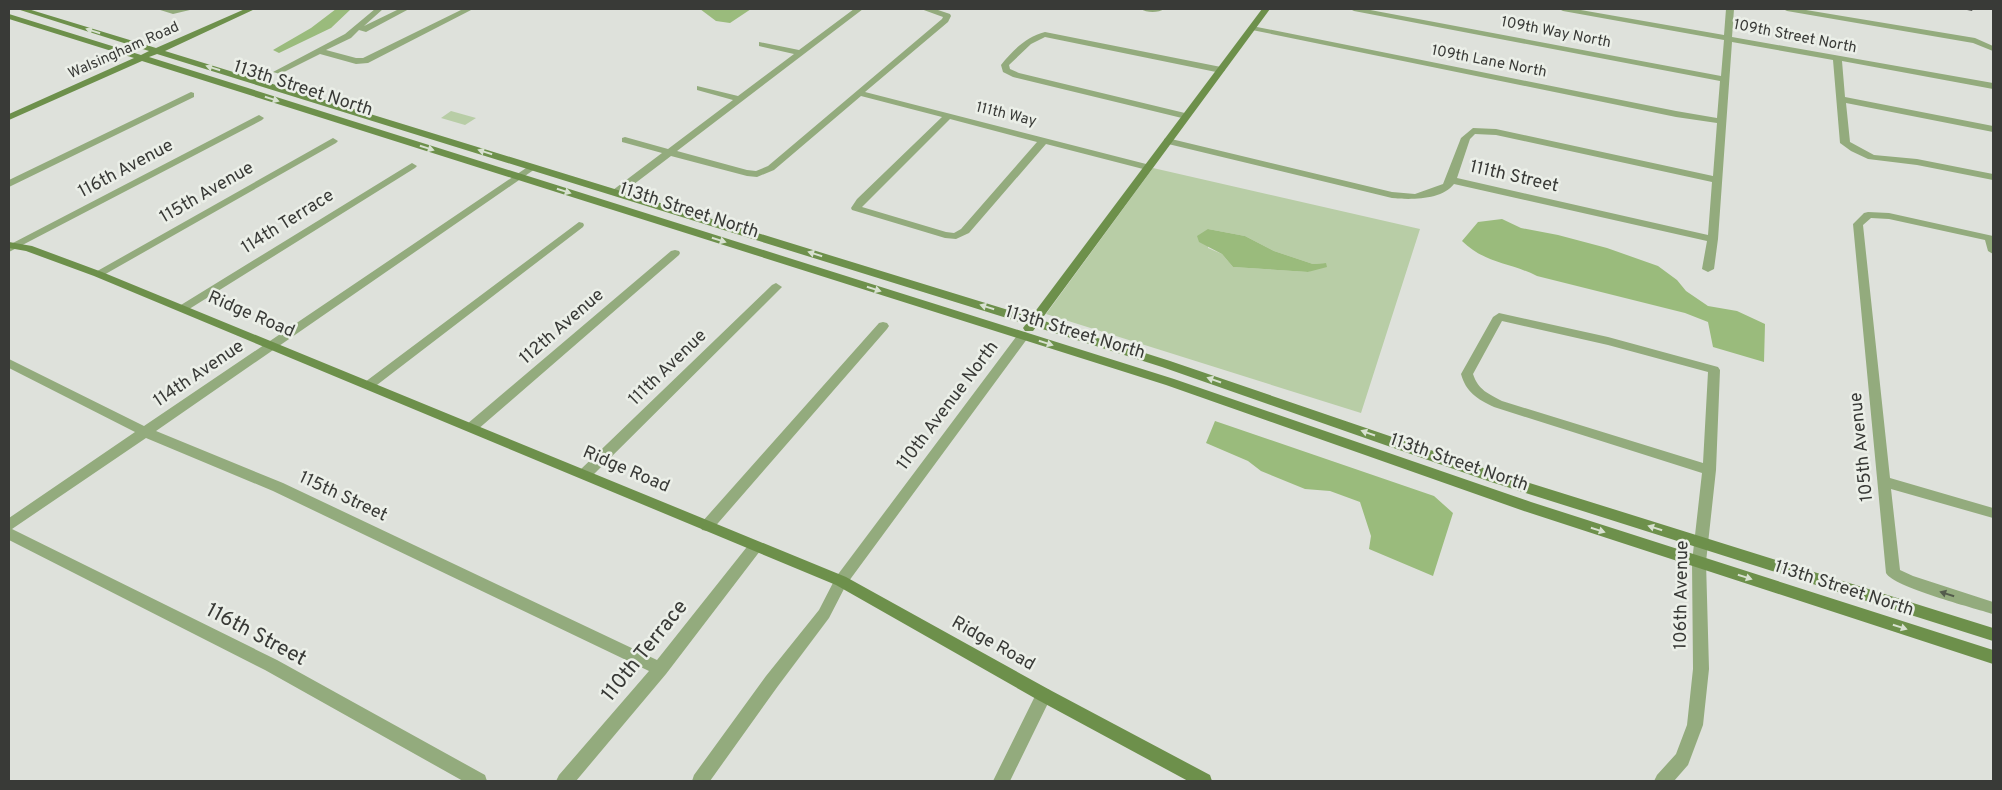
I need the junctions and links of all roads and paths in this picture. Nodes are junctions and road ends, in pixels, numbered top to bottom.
1 (21, 9) edge
2 (161, 9) edge
3 (190, 9) edge
4 (251, 9) edge
5 (379, 9) edge
6 (405, 9) edge
7 (469, 9) edge
8 (846, 9) edge
9 (925, 9) edge
10 (1145, 9) edge
11 (1160, 9) edge
12 (1266, 9) edge
13 (1354, 9) edge
14 (1563, 9) edge
15 (1730, 9) edge
16 (1787, 9) edge
17 (857, 10) edge
18 (9, 16) edge
19 (1252, 28) junction
20 (348, 36) junction
21 (1728, 38) junction
22 (762, 44) dead end
23 (1993, 49) edge
24 (157, 51) junction
25 (319, 51) junction
26 (801, 53) junction
27 (142, 58) junction
28 (1837, 59) junction
29 (1221, 70) junction
30 (277, 72) dead end
31 (1725, 79) junction
32 (1993, 86) edge
33 (700, 88) dead end
34 (858, 93) junction
35 (191, 95) dead end
36 (739, 99) junction
37 (1841, 99) junction
38 (948, 116) junction
39 (1186, 116) junction
40 (9, 117) edge
41 (259, 118) dead end
42 (1721, 121) junction
43 (1993, 129) edge
44 (625, 140) dead end
45 (1044, 140) junction
46 (333, 141) dead end
47 (1167, 141) junction
48 (670, 151) junction
49 (412, 166) dead end
50 (1146, 166) junction
51 (532, 167) junction
52 (518, 176) junction
53 (1993, 177) edge
54 (1451, 180) junction
55 (1718, 180) junction
56 (9, 184) edge
57 (617, 192) junction
58 (579, 224) dead end
59 (1992, 238) edge
60 (1713, 239) junction
61 (11, 247) edge
62 (1993, 251) edge
63 (676, 253) dead end
64 (1708, 268) dead end
65 (98, 274) junction
66 (776, 287) dead end
67 (182, 308) junction
68 (1034, 322) junction
69 (883, 326) dead end
70 (1023, 336) junction
71 (271, 346) junction
72 (9, 364) edge
73 (369, 385) junction
74 (472, 427) junction
75 (145, 432) junction
76 (1709, 470) junction
77 (585, 474) junction
78 (1885, 482) junction
79 (1993, 513) edge
80 (9, 525) edge
81 (707, 526) junction
82 (9, 534) edge
83 (1701, 542) junction
84 (755, 547) junction
85 (1699, 562) junction
86 (841, 582) junction
87 (1993, 608) edge
88 (1993, 635) edge
89 (1993, 657) edge
90 (660, 669) junction
91 (1044, 695) junction
92 (1200, 780) edge
93 (479, 781) edge
94 (565, 781) edge
95 (700, 781) edge
96 (1000, 781) edge
97 (1662, 781) edge

24 -> 1 main road, 113th Street North
2 - 3 street
4 - 24 main road, Walsingham Road
5 - 20 street
6 - 20 street
7 - 25 street
8 - 17 street
9 - 34 street
10 - 11 street
12 - 19 main road, 110th Avenue North
13 - 31 street, 109th Way North
14 - 21 street, 109th Street North
15 - 21 street
16 - 23 street
17 - 26 street
18 - 27 main road, 113th Street North
19 - 29 main road, 110th Avenue North
19 - 42 street, 109th Lane North
20 - 25 street
21 - 28 street, 109th Street North
21 - 31 street
22 - 26 street
24 - 27 main road, Walsingham Road
51 -> 24 main road, 113th Street North
25 - 30 street
26 - 36 street
27 - 40 main road, Walsingham Road
27 -> 52 main road, 113th Street North
28 - 32 street, 109th Street North
28 - 37 street
29 - 39 main road, 110th Avenue North
29 - 39 street
31 - 42 street
33 - 36 street
34 - 38 street, 111th Way
34 - 48 street
35 - 56 street
36 - 48 street
37 - 43 street
37 - 53 street
38 - 45 street, 111th Way
38 - 45 street
39 - 47 main road, 110th Avenue North
41 - 61 street, 116th Avenue
42 - 55 street
44 - 48 street
45 - 50 street, 111th Way
46 - 65 street, 115th Avenue
47 - 50 main road, 110th Avenue North
47 - 54 street, 111th Street
48 - 57 street
49 - 67 street, 114th Terrace
50 - 68 main road, 110th Avenue North
51 - 52 street, 114th Avenue
51 - 57 main road, 113th Street North
52 -> 70 main road, 113th Street North
52 - 71 street, 114th Avenue
54 - 55 street
54 - 60 street, 111th Street
55 - 60 street
68 -> 57 main road, 113th Street North
58 - 73 street
59 - 62 street
59 - 78 street, 105th Avenue
60 - 64 street
61 - 65 main road, Ridge Road
63 - 74 street, 112th Avenue
65 - 67 main road, Ridge Road
66 - 77 street, 111th Avenue
67 - 71 main road, Ridge Road
68 - 70 main road, 110th Avenue North
83 -> 68 main road, 113th Street North
69 - 81 street
70 -> 85 main road, 113th Street North
70 - 86 street, 110th Avenue North
71 - 73 main road, Ridge Road
71 - 75 street, 114th Avenue
72 - 75 street, 115th Street
73 - 74 main road, Ridge Road
74 - 77 main road, Ridge Road
75 - 80 street, 114th Avenue
75 - 90 street, 115th Street
76 - 76 street, 106th Avenue
76 - 83 street, 106th Avenue
77 - 81 main road, Ridge Road
78 - 79 street
87 -> 78 street, 105th Avenue
81 - 84 main road, Ridge Road
82 - 93 street, 116th Street
83 - 85 street, 106th Avenue
83 - 88 main road, 113th Street North
84 - 86 main road, Ridge Road
84 - 90 street, 110th Terrace
85 -> 89 main road, 113th Street North
85 - 97 street, 106th Avenue
86 - 91 main road, Ridge Road
86 - 95 street, 110th Avenue North
90 - 94 street, 110th Terrace
91 - 92 main road, Ridge Road
91 - 96 street

